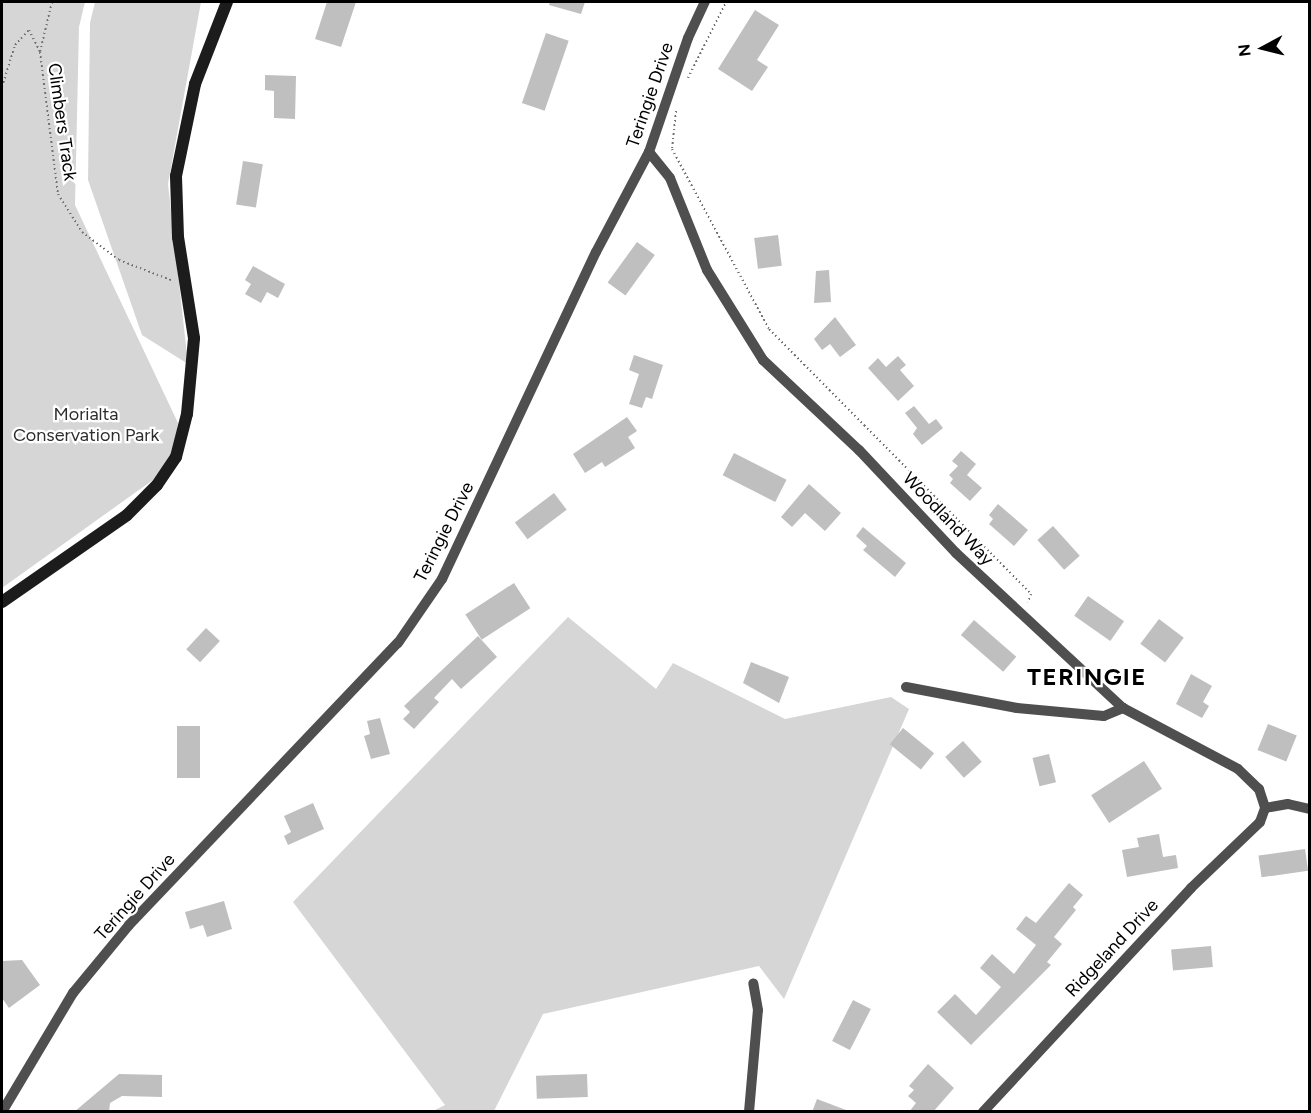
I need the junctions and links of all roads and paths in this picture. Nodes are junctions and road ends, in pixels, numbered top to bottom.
1 (52, 2) edge
2 (227, 2) edge
3 (705, 2) edge
4 (726, 2) edge
5 (40, 52) junction
6 (686, 81) dead end
7 (2, 87) edge
8 (677, 102) dead end
9 (649, 153) junction
10 (186, 284) junction
11 (2, 602) edge
12 (1022, 616) junction
13 (906, 687) dead end
14 (1123, 708) junction
15 (1264, 808) junction
16 (1310, 809) edge
17 (753, 983) dead end
18 (2, 1112) edge
19 (749, 1112) edge
20 (983, 1112) edge

1 - 5 path, Climbers Track
2 - 10 main road
3 - 9 street, Teringie Drive
4 - 6 path
5 - 7 path
5 - 10 path, Climbers Track
8 - 12 path
9 - 12 street, Woodland Way
9 - 18 street, Teringie Drive
10 - 11 main road
12 - 14 street, Woodland Way
13 - 14 street
14 - 15 street, Woodland Way
15 - 16 street
15 - 20 street, Ridgeland Drive
17 - 19 street

